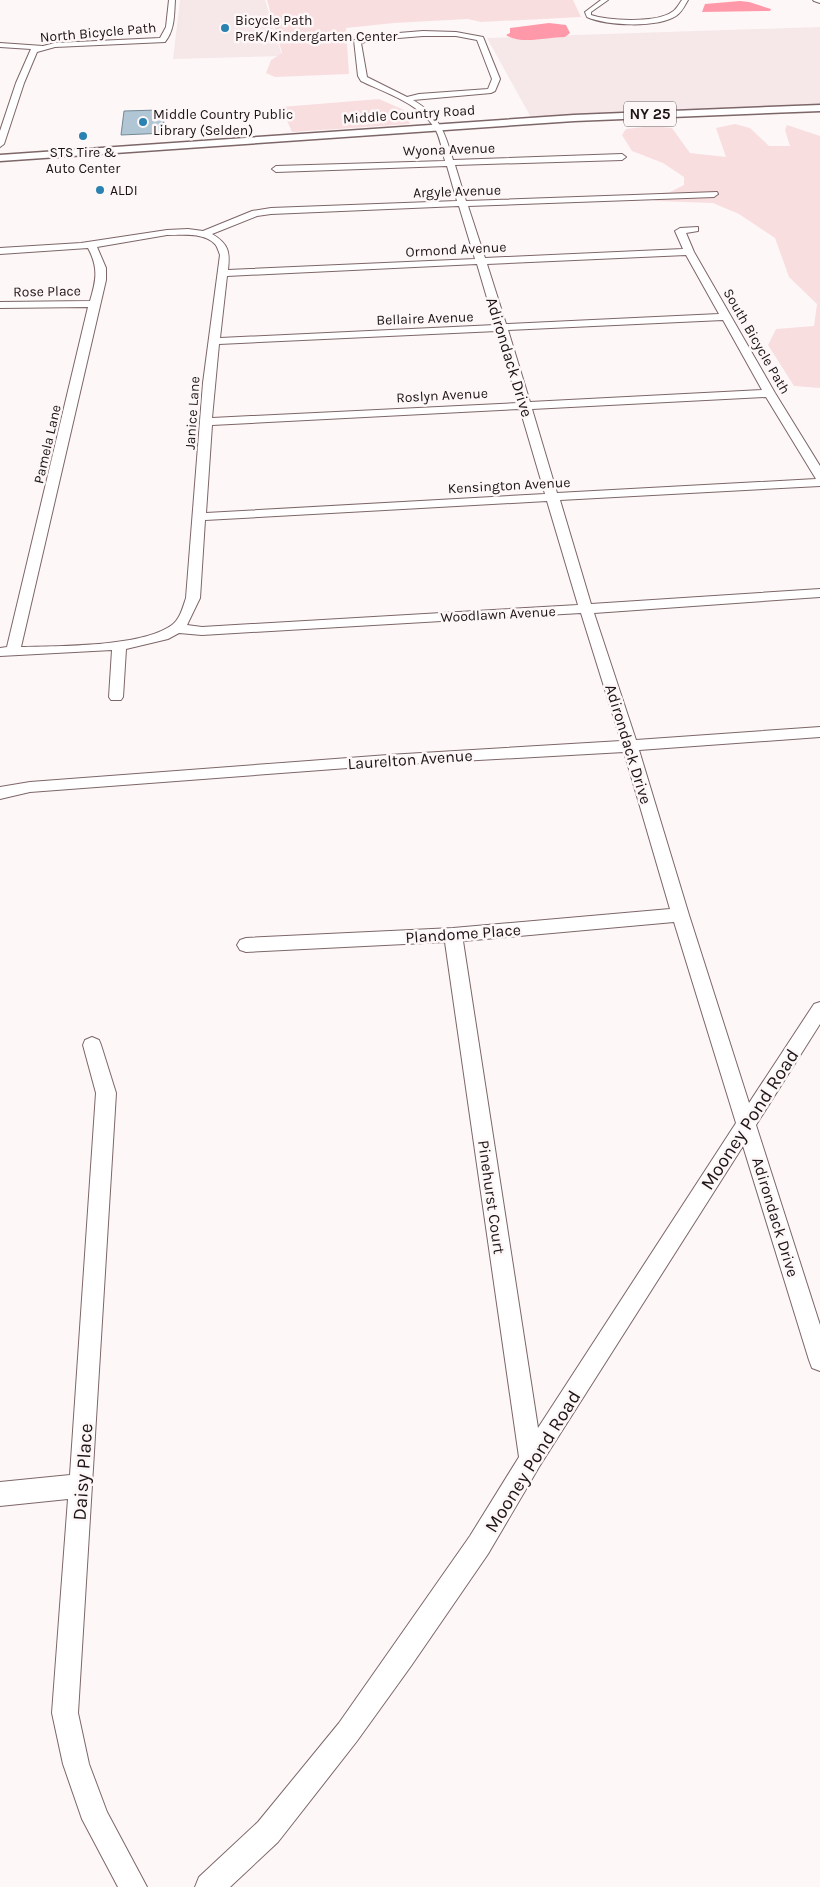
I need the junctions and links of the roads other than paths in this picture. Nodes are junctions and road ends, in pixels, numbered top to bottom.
1 (172, 0) edge
2 (605, 0) edge
3 (685, 0) edge
4 (816, 0) edge
5 (820, 1) edge
6 (0, 45) edge
7 (40, 47) junction
8 (405, 100) junction
9 (820, 108) edge
10 (439, 128) junction
11 (0, 144) edge
12 (622, 157) dead end
13 (0, 158) edge
14 (450, 162) junction
15 (276, 169) dead end
16 (714, 194) dead end
17 (463, 204) junction
18 (695, 229) dead end
19 (205, 234) junction
20 (92, 245) junction
21 (0, 251) edge
22 (689, 252) junction
23 (481, 261) junction
24 (223, 273) junction
25 (94, 304) junction
26 (0, 305) edge
27 (726, 317) junction
28 (502, 328) junction
29 (215, 341) junction
30 (769, 393) junction
31 (524, 406) junction
32 (207, 422) junction
33 (820, 476) edge
34 (820, 482) edge
35 (554, 498) junction
36 (200, 517) junction
37 (820, 592) edge
38 (586, 609) junction
39 (177, 628) junction
40 (119, 646) junction
41 (0, 652) edge
42 (13, 652) junction
43 (116, 697) dead end
44 (820, 732) edge
45 (630, 746) junction
46 (0, 794) edge
47 (680, 915) junction
48 (454, 934) junction
49 (246, 945) dead end
50 (820, 1009) edge
51 (92, 1046) dead end
52 (746, 1124) junction
53 (820, 1360) edge
54 (531, 1459) junction
55 (81, 1486) junction
56 (0, 1494) edge
57 (133, 1887) edge
58 (209, 1887) edge

1 - 7 street, North Bicycle Path
2 - 3 street
4 - 5 street
6 - 7 street
7 - 11 street, North Bicycle Path
8 - 8 street
8 - 10 street
9 - 10 main road, Middle Country Road / NY 25
10 - 13 main road, Middle Country Road / NY 25
10 - 14 street, Adirondack Drive
12 - 14 street, Wyona Avenue
14 - 15 street, Wyona Avenue
14 - 17 street, Adirondack Drive
16 - 17 street, Argyle Avenue
17 - 19 street, Argyle Avenue
17 - 23 street, Adirondack Drive
18 - 22 street, South Bicycle Path
19 - 20 street
19 - 24 street, Janice Lane
20 - 21 street
20 - 25 street, Pamela Lane
22 - 23 street, Ormond Avenue
22 - 27 street, South Bicycle Path
23 - 24 street, Ormond Avenue
23 - 28 street, Adirondack Drive
24 - 29 street, Janice Lane
25 - 26 street, Rose Place
25 - 42 street, Pamela Lane
27 - 28 street, Bellaire Avenue
27 - 30 street, South Bicycle Path
28 - 29 street, Bellaire Avenue
28 - 31 street, Adirondack Drive
29 - 32 street, Janice Lane
30 - 31 street, Roslyn Avenue
30 - 33 street, South Bicycle Path
31 - 32 street, Roslyn Avenue
31 - 35 street, Adirondack Drive
32 - 36 street, Janice Lane
34 - 35 street, Kensington Avenue
35 - 36 street, Kensington Avenue
35 - 38 street, Adirondack Drive
36 - 39 street, Janice Lane
37 - 38 street, Woodlawn Avenue
38 - 39 street, Woodlawn Avenue
38 - 45 street, Adirondack Drive
39 - 40 street
40 - 42 street
40 - 43 street
41 - 42 street
44 - 45 street, Laurelton Avenue
45 - 46 street, Laurelton Avenue
45 - 47 street, Adirondack Drive
47 - 48 street, Plandome Place
47 - 52 street, Adirondack Drive
48 - 49 street, Plandome Place
48 - 54 street, Pinehurst Court
50 - 52 street, Mooney Pond Road
51 - 55 street, Daisy Place
52 - 53 street, Adirondack Drive
52 - 54 street, Mooney Pond Road
54 - 58 street, Mooney Pond Road
55 - 56 street
55 - 57 street, Daisy Place

